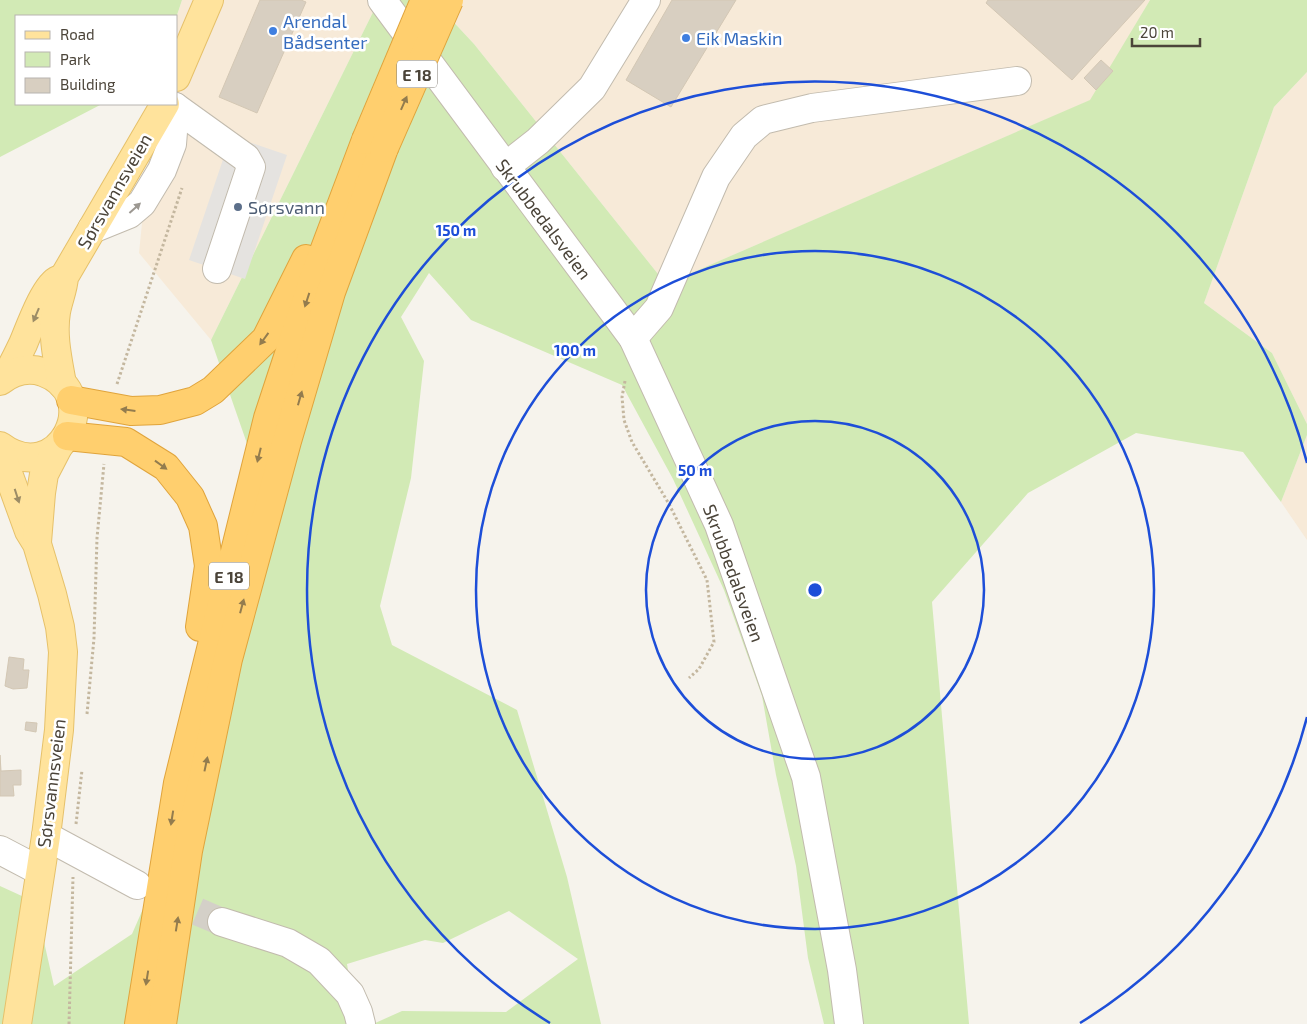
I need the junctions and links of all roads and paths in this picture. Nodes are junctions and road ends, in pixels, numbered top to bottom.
1 (209, 0) edge
2 (382, 0) edge
3 (425, 0) edge
4 (449, 0) edge
5 (646, 0) edge
6 (178, 72) edge
7 (1017, 81) dead end
8 (169, 105) edge
9 (375, 144) junction
10 (505, 167) junction
11 (217, 269) dead end
12 (64, 277) junction
13 (633, 338) junction
14 (4, 378) edge
15 (626, 378) dead end
16 (67, 392) junction
17 (63, 441) junction
18 (0, 446) edge
19 (0, 450) edge
20 (37, 544) junction
21 (689, 678) dead end
22 (178, 782) junction
23 (46, 836) junction
24 (0, 850) edge
25 (40, 871) junction
26 (137, 885) tunnel mouth
27 (222, 922) tunnel mouth
28 (17, 1024) edge
29 (140, 1024) edge
30 (162, 1024) edge
31 (361, 1024) edge
32 (849, 1024) edge

1 - 6 main road
2 - 10 street, Skrubbedalsveien
3 - 9 highway, E 18, bridge
9 -> 4 highway, E 18, bridge
5 - 10 street
7 - 13 street
8 - 11 street
8 - 12 main road, Sørsvannsveien
9 -> 16 highway, E 18
9 -> 22 highway, E 18
30 -> 9 highway, E 18
10 - 13 street, Skrubbedalsveien
12 -> 14 main road, Sørsvannsveien
12 - 16 main road, Sørsvannsveien
13 - 32 street, Skrubbedalsveien
14 - 16 main road
15 - 21 path
16 - 17 main road, Sørsvannsveien
17 - 18 main road
17 - 20 main road, Sørsvannsveien
17 -> 22 highway, E 18
19 -> 20 main road, Sørsvannsveien
20 - 23 main road, Sørsvannsveien
22 -> 29 highway, E 18
23 - 25 main road, Sørsvannsveien
23 - 26 street
24 - 25 street
25 - 28 main road, Sørsvannsveien
27 - 31 street

